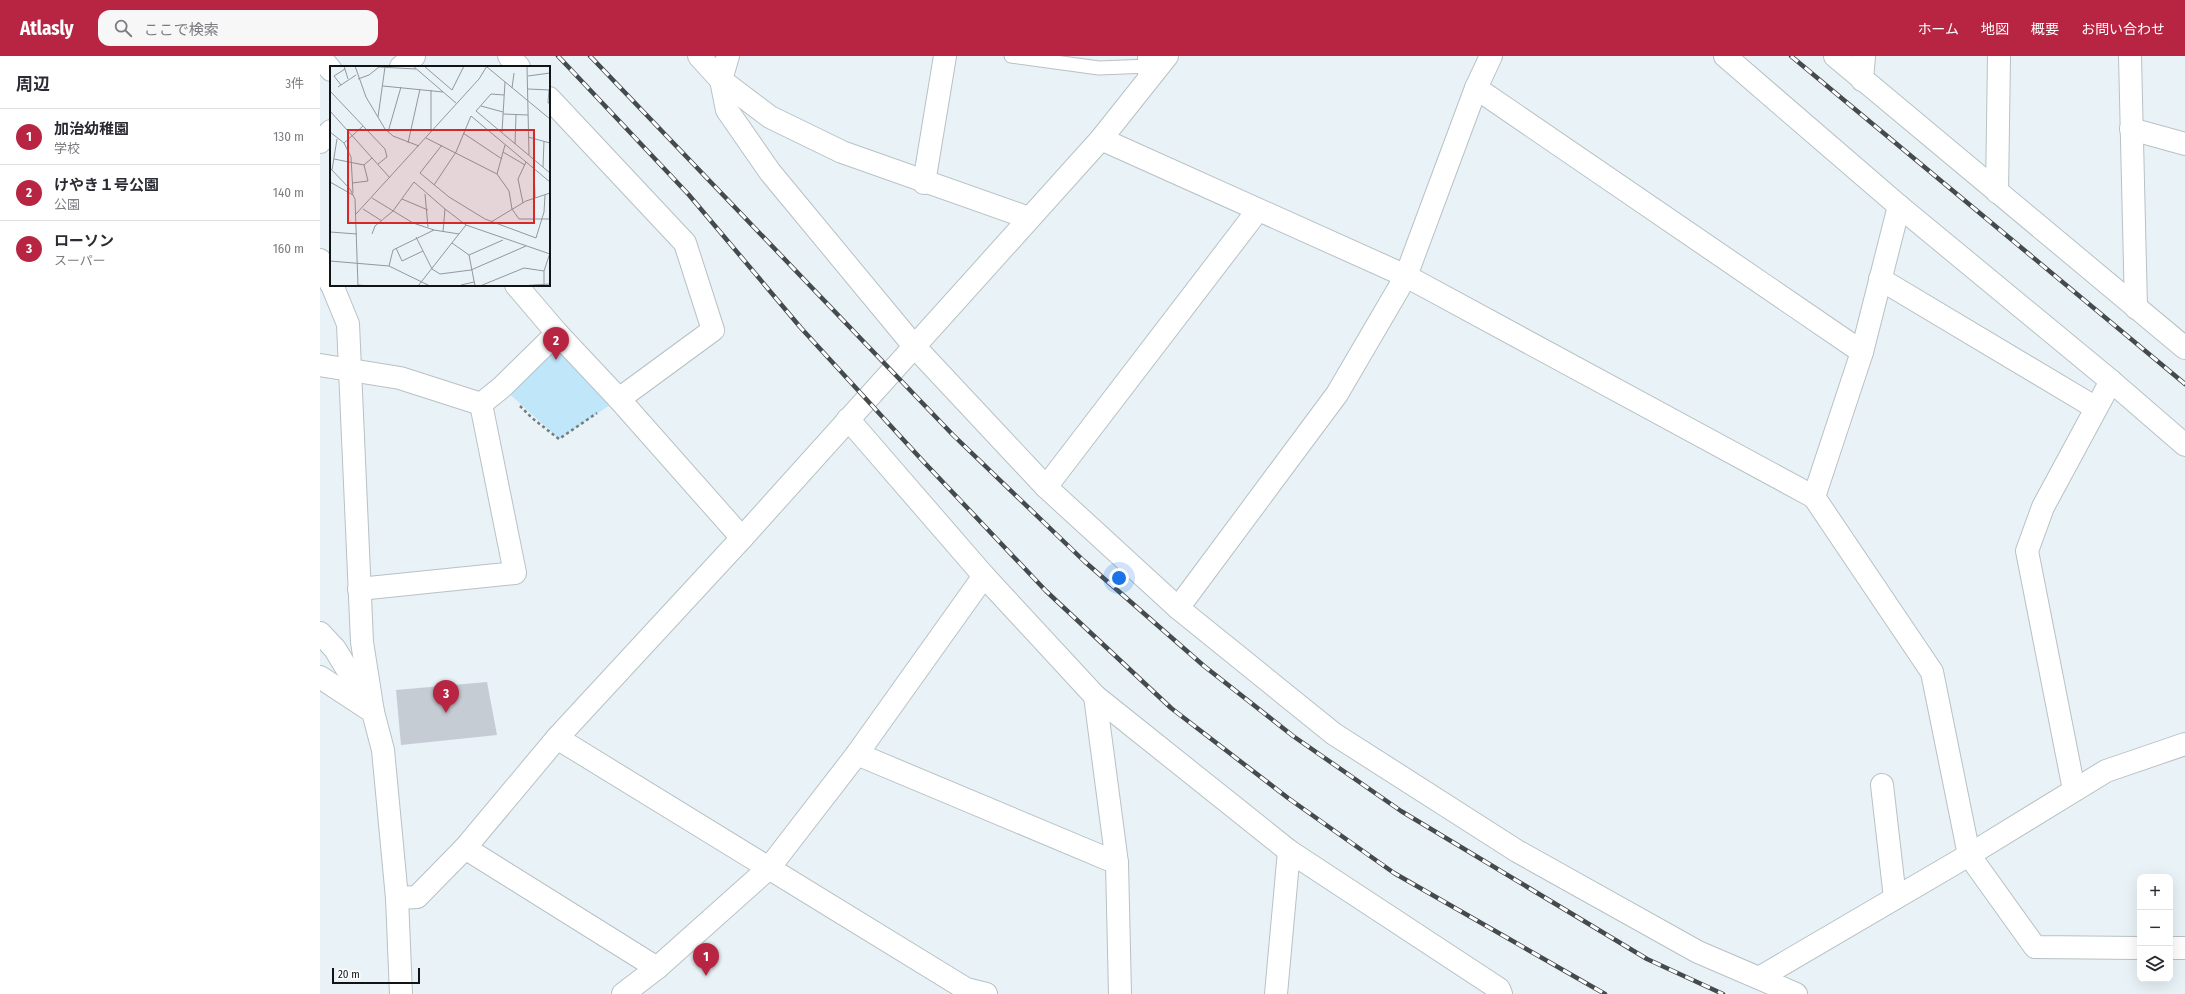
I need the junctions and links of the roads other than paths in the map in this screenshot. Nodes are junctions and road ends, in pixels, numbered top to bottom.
1 (414, 56) edge
2 (509, 56) edge
3 (699, 56) edge
4 (728, 56) edge
5 (945, 56) edge
6 (1011, 56) edge
7 (1491, 56) edge
8 (1725, 56) edge
9 (1835, 56) edge
10 (1864, 56) edge
11 (1999, 56) edge
12 (2130, 56) edge
13 (320, 57) edge
14 (1154, 64) edge
15 (403, 66) edge
16 (518, 66) edge
17 (330, 69) edge
18 (721, 80) junction
19 (1862, 80) junction
20 (1476, 88) junction
21 (550, 99) edge
22 (2131, 129) junction
23 (330, 132) edge
24 (1100, 139) junction
25 (320, 142) edge
26 (2185, 144) edge
27 (924, 183) junction
28 (1998, 192) junction
29 (1899, 206) junction
30 (1258, 210) junction
31 (1029, 218) junction
32 (320, 260) edge
33 (1406, 276) junction
34 (1880, 279) junction
35 (330, 282) edge
36 (332, 286) edge
37 (517, 286) edge
38 (2136, 308) junction
39 (557, 333) junction
40 (914, 346) junction
41 (2185, 348) edge
42 (1862, 352) junction
43 (320, 364) edge
44 (350, 369) junction
45 (2111, 381) junction
46 (619, 399) junction
47 (481, 404) junction
48 (2096, 408) junction
49 (848, 419) junction
50 (2185, 445) edge
51 (1046, 488) junction
52 (1814, 497) junction
53 (742, 538) junction
54 (984, 576) junction
55 (360, 589) junction
56 (1178, 608) junction
57 (320, 633) edge
58 (320, 677) edge
59 (1095, 696) junction
60 (373, 712) junction
61 (557, 738) junction
62 (2185, 744) edge
63 (857, 754) junction
64 (1882, 786) dead end
65 (2074, 790) junction
66 (465, 848) junction
67 (1289, 851) junction
68 (1970, 855) junction
69 (1117, 863) junction
70 (769, 868) junction
71 (397, 898) junction
72 (1895, 898) junction
73 (2137, 948) edge
74 (2173, 948) edge
75 (2185, 948) edge
76 (657, 968) junction
77 (1759, 978) junction
78 (401, 994) edge
79 (623, 994) edge
80 (986, 994) edge
81 (1120, 994) edge
82 (1276, 994) edge
83 (1500, 994) edge
84 (1796, 994) edge

1 - 15 street
2 - 16 street
3 - 18 street
4 - 18 street
5 - 27 street
6 - 14 lane
7 - 20 street
8 - 29 street
9 - 19 street
10 - 19 street
11 - 28 street
12 - 22 street
13 - 17 street
14 - 24 street
18 - 27 street
18 - 40 street
19 - 28 street
20 - 33 street
20 - 42 street
21 - 46 street
22 - 26 street
22 - 38 street
23 - 25 street
24 - 30 street
24 - 31 street
27 - 31 street
28 - 38 street
29 - 34 street
29 - 45 street
30 - 33 street
30 - 51 street
31 - 40 street
32 - 35 street
33 - 52 street
33 - 56 street
34 - 42 street
34 - 48 street
36 - 44 street
37 - 39 street
38 - 41 street
39 - 46 street
39 - 47 street
40 - 49 street
40 - 51 street
42 - 52 street
43 - 44 street
44 - 47 street
44 - 55 street
45 - 48 street
45 - 50 street
46 - 53 street
47 - 55 street
48 - 65 street
49 - 53 street
49 - 54 street
51 - 56 street
52 - 68 street
53 - 61 street
54 - 59 street
54 - 63 street
55 - 60 street
56 - 77 street
57 - 60 street
58 - 60 street
59 - 67 street
59 - 69 street
60 - 71 street
61 - 66 street
61 - 70 street
62 - 65 street
63 - 69 street
63 - 70 street
64 - 72 street
65 - 68 street
66 - 71 street
66 - 76 street
67 - 82 street
67 - 83 street
68 - 72 street
68 - 73 street
69 - 81 street
70 - 76 street
70 - 80 street
71 - 78 street
72 - 77 street
74 - 75 street
76 - 79 street
77 - 84 street

